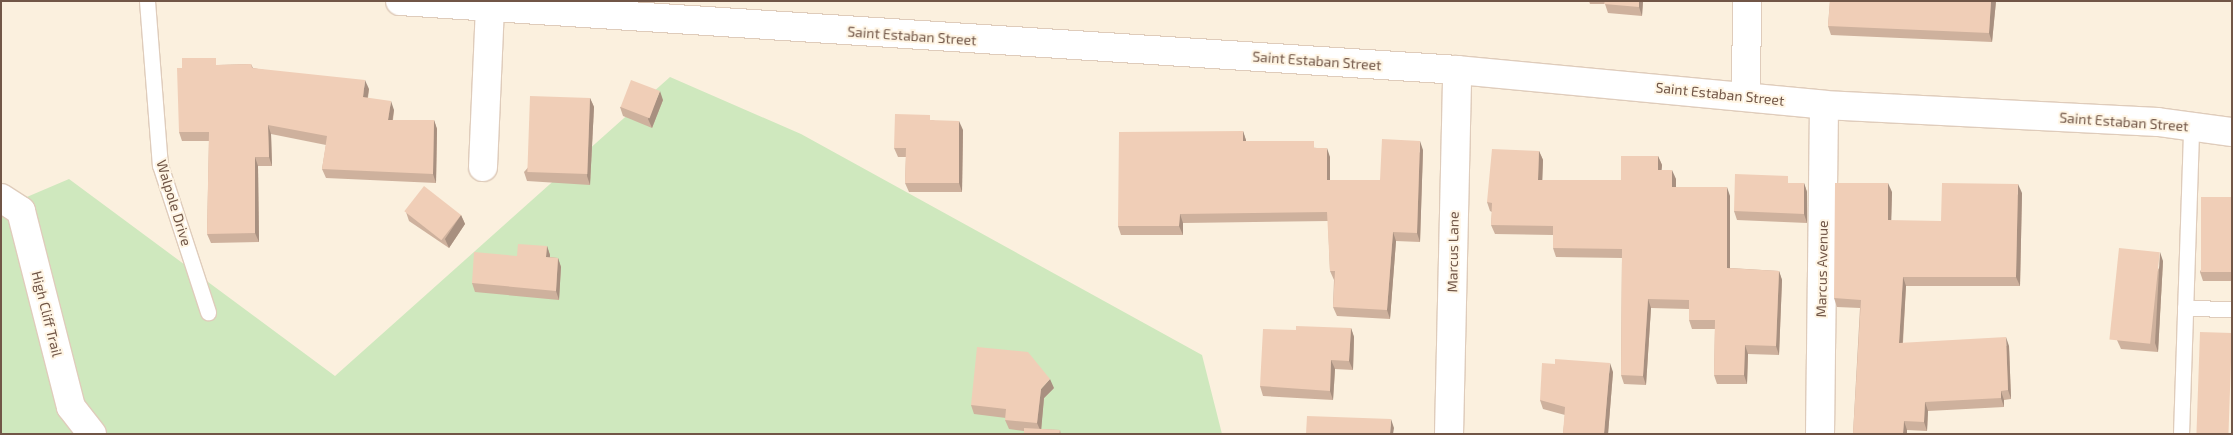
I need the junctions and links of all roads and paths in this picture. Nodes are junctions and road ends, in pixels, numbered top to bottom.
1 (147, 1) edge
2 (400, 1) edge
3 (1746, 1) edge
4 (490, 9) junction
5 (1457, 70) junction
6 (1746, 95) junction
7 (1824, 105) junction
8 (2191, 127) junction
9 (2232, 132) edge
10 (483, 166) dead end
11 (1, 198) edge
12 (2184, 308) junction
13 (2232, 309) edge
14 (208, 312) dead end
15 (92, 434) edge
16 (1449, 434) edge
17 (1820, 434) edge
18 (2181, 434) edge

1 - 14 lane, Walpole Drive
2 - 4 street, Saint Estaban Street
3 - 6 street
4 - 5 street, Saint Estaban Street
4 - 10 street
5 - 6 street, Saint Estaban Street
5 - 16 street, Marcus Lane
6 - 7 street, Saint Estaban Street
7 - 8 street, Saint Estaban Street
7 - 17 street, Marcus Avenue
8 - 9 street, Saint Estaban Street
8 - 12 lane
11 - 15 street, High Cliff Trail
12 - 13 lane
12 - 18 lane

